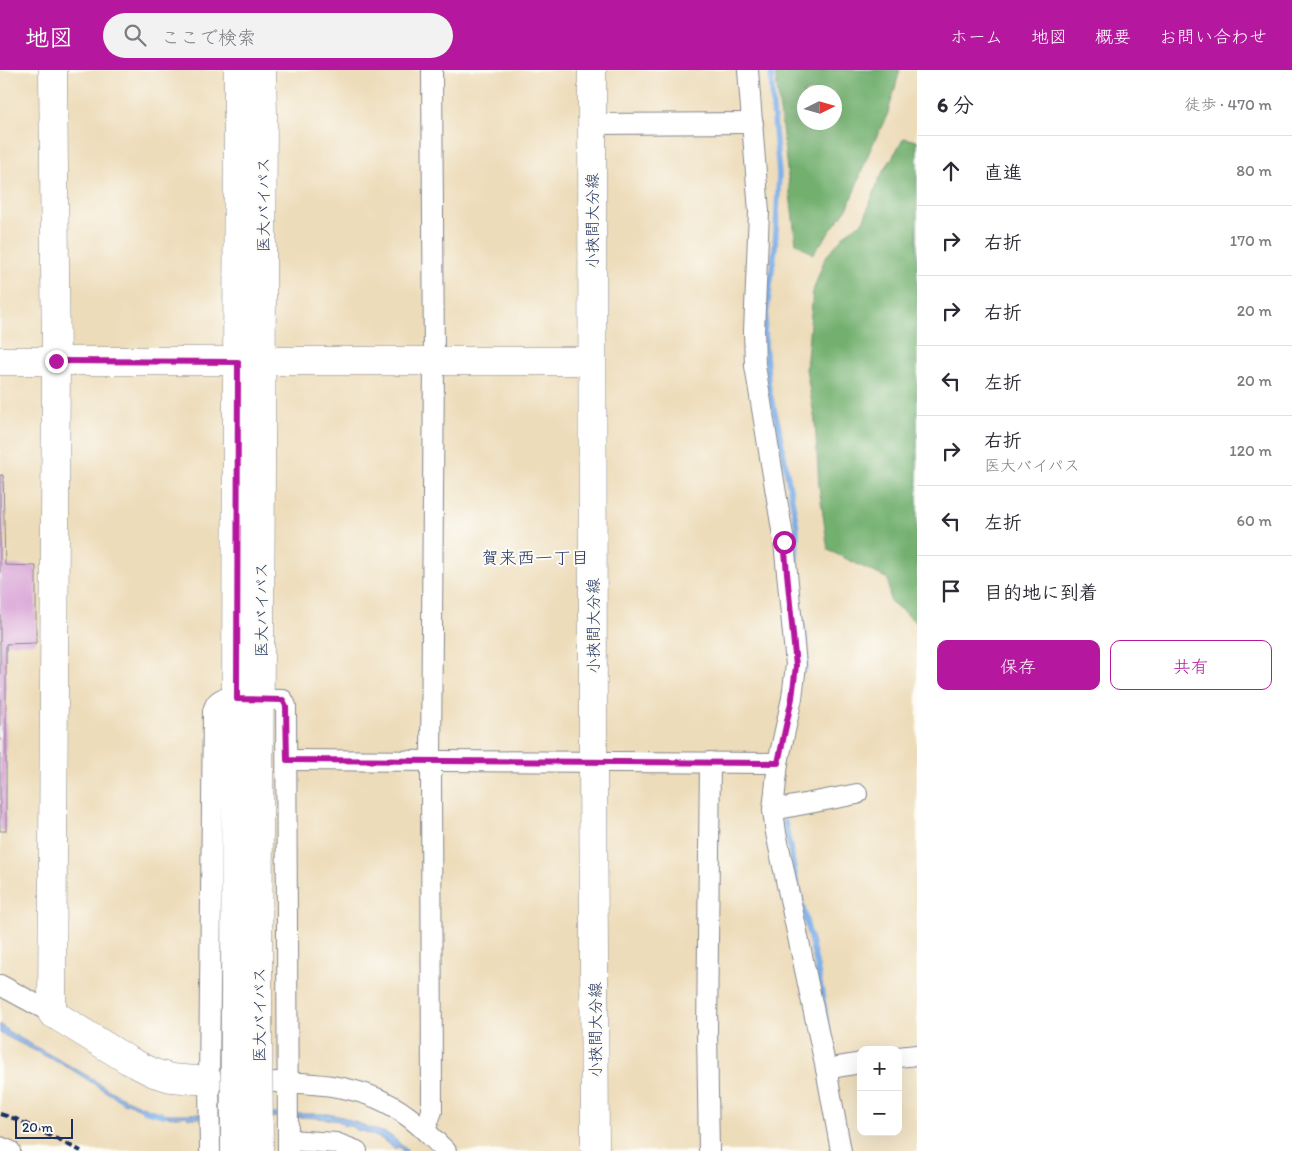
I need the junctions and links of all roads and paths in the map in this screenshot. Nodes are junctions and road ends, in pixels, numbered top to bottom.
1 (53, 70) edge
2 (238, 70) edge
3 (262, 70) edge
4 (432, 70) edge
5 (592, 70) edge
6 (748, 70) edge
7 (753, 123) junction
8 (592, 124) junction
9 (0, 361) edge
10 (56, 361) junction
11 (250, 361) junction
12 (592, 361) junction
13 (434, 362) junction
14 (248, 699) junction
15 (287, 760) junction
16 (431, 761) junction
17 (593, 762) junction
18 (710, 762) junction
19 (778, 763) junction
20 (857, 794) dead end
21 (773, 810) junction
22 (0, 985) edge
23 (247, 1002) junction
24 (52, 1013) junction
25 (917, 1055) edge
26 (902, 1057) edge
27 (857, 1064) edge
28 (826, 1069) junction
29 (208, 1081) junction
30 (287, 1082) junction
31 (425, 1130) junction
32 (288, 1146) edge
33 (0, 1147) edge
34 (10, 1151) edge
35 (210, 1151) edge
36 (235, 1151) edge
37 (259, 1151) edge
38 (357, 1151) edge
39 (446, 1151) edge
40 (595, 1151) edge
41 (709, 1151) edge
42 (841, 1151) edge

1 - 10 main road
2 - 11 main road, 医大バイパス
3 - 11 main road, 医大バイパス
4 - 13 street
5 - 8 main road, 小挾間大分線
6 - 7 street
7 - 8 street
7 - 19 street
8 - 12 main road, 小挾間大分線
9 - 10 main road
10 - 11 main road
10 - 24 main road
11 - 13 main road
11 - 14 main road, 医大バイパス
12 - 13 main road
12 - 17 main road, 小挾間大分線
13 - 16 street
14 - 15 street
14 - 23 main road, 医大バイパス
14 - 29 street
15 - 16 street
15 - 30 street
16 - 17 street
16 - 31 street
17 - 18 street
17 - 40 main road, 小挾間大分線
18 - 19 street
18 - 41 street
19 - 21 street
20 - 21 street
21 - 28 street
22 - 24 street
23 - 36 main road, 医大バイパス, bridge
23 - 37 main road, 医大バイパス, bridge
24 - 29 main road
25 - 26 street
27 - 28 street
28 - 42 street
29 - 30 street
29 - 35 street
30 - 31 street
30 - 32 street
31 - 39 street
32 - 38 street
33 - 34 street

